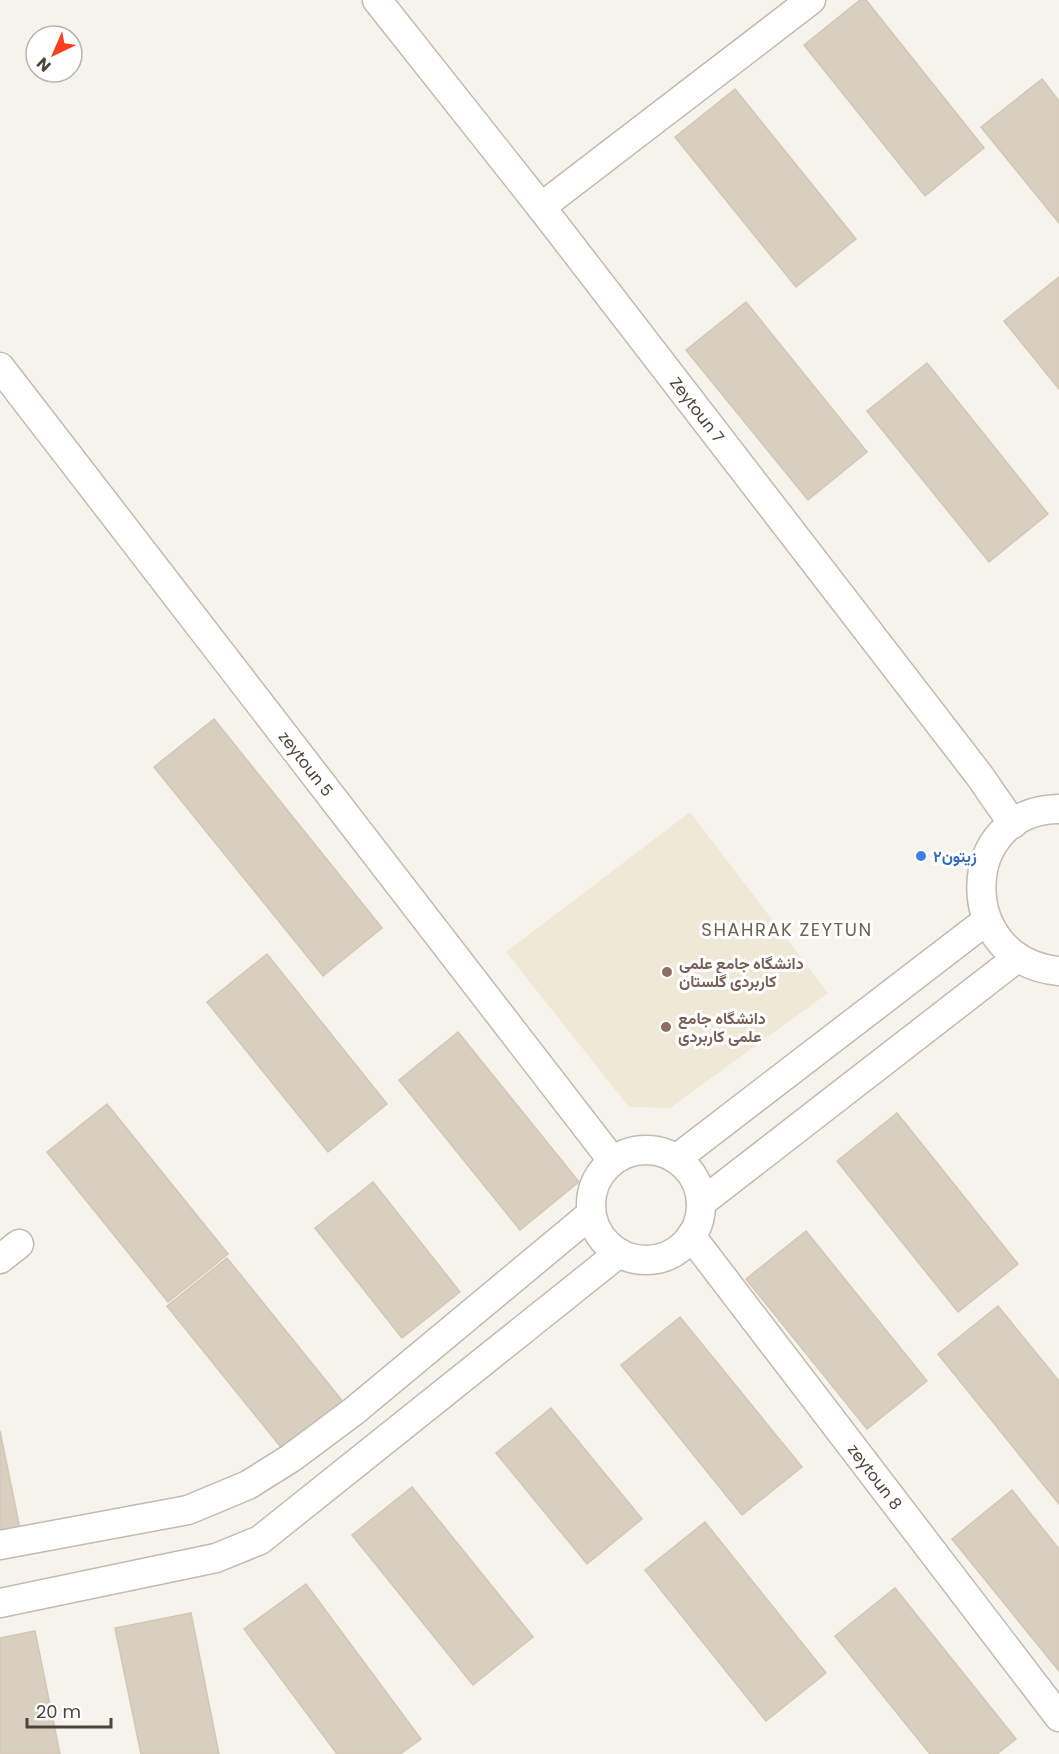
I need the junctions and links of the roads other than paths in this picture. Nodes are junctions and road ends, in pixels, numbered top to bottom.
1 (377, 0) edge
2 (811, 0) edge
3 (541, 207) junction
4 (0, 368) edge
5 (1059, 809) edge
6 (1012, 824) junction
7 (986, 921) junction
8 (1017, 958) junction
9 (1059, 971) edge
10 (676, 1159) junction
11 (612, 1161) junction
12 (701, 1203) junction
13 (591, 1214) junction
14 (691, 1236) junction
15 (619, 1253) junction
16 (0, 1545) edge
17 (0, 1603) edge
18 (1059, 1717) edge

1 - 3 street, Zeytoun 7
2 - 3 street
3 - 6 street, Zeytoun 7
4 - 11 street, zeytoun 5
5 - 6 street
6 - 7 street
7 - 8 street
7 - 10 street
8 - 9 street
8 - 12 street
10 - 11 street
10 - 12 street
11 - 13 street
12 - 14 street
13 - 15 street
13 - 16 street
14 - 15 street
14 - 18 street, zeytoun 8
15 - 17 street

